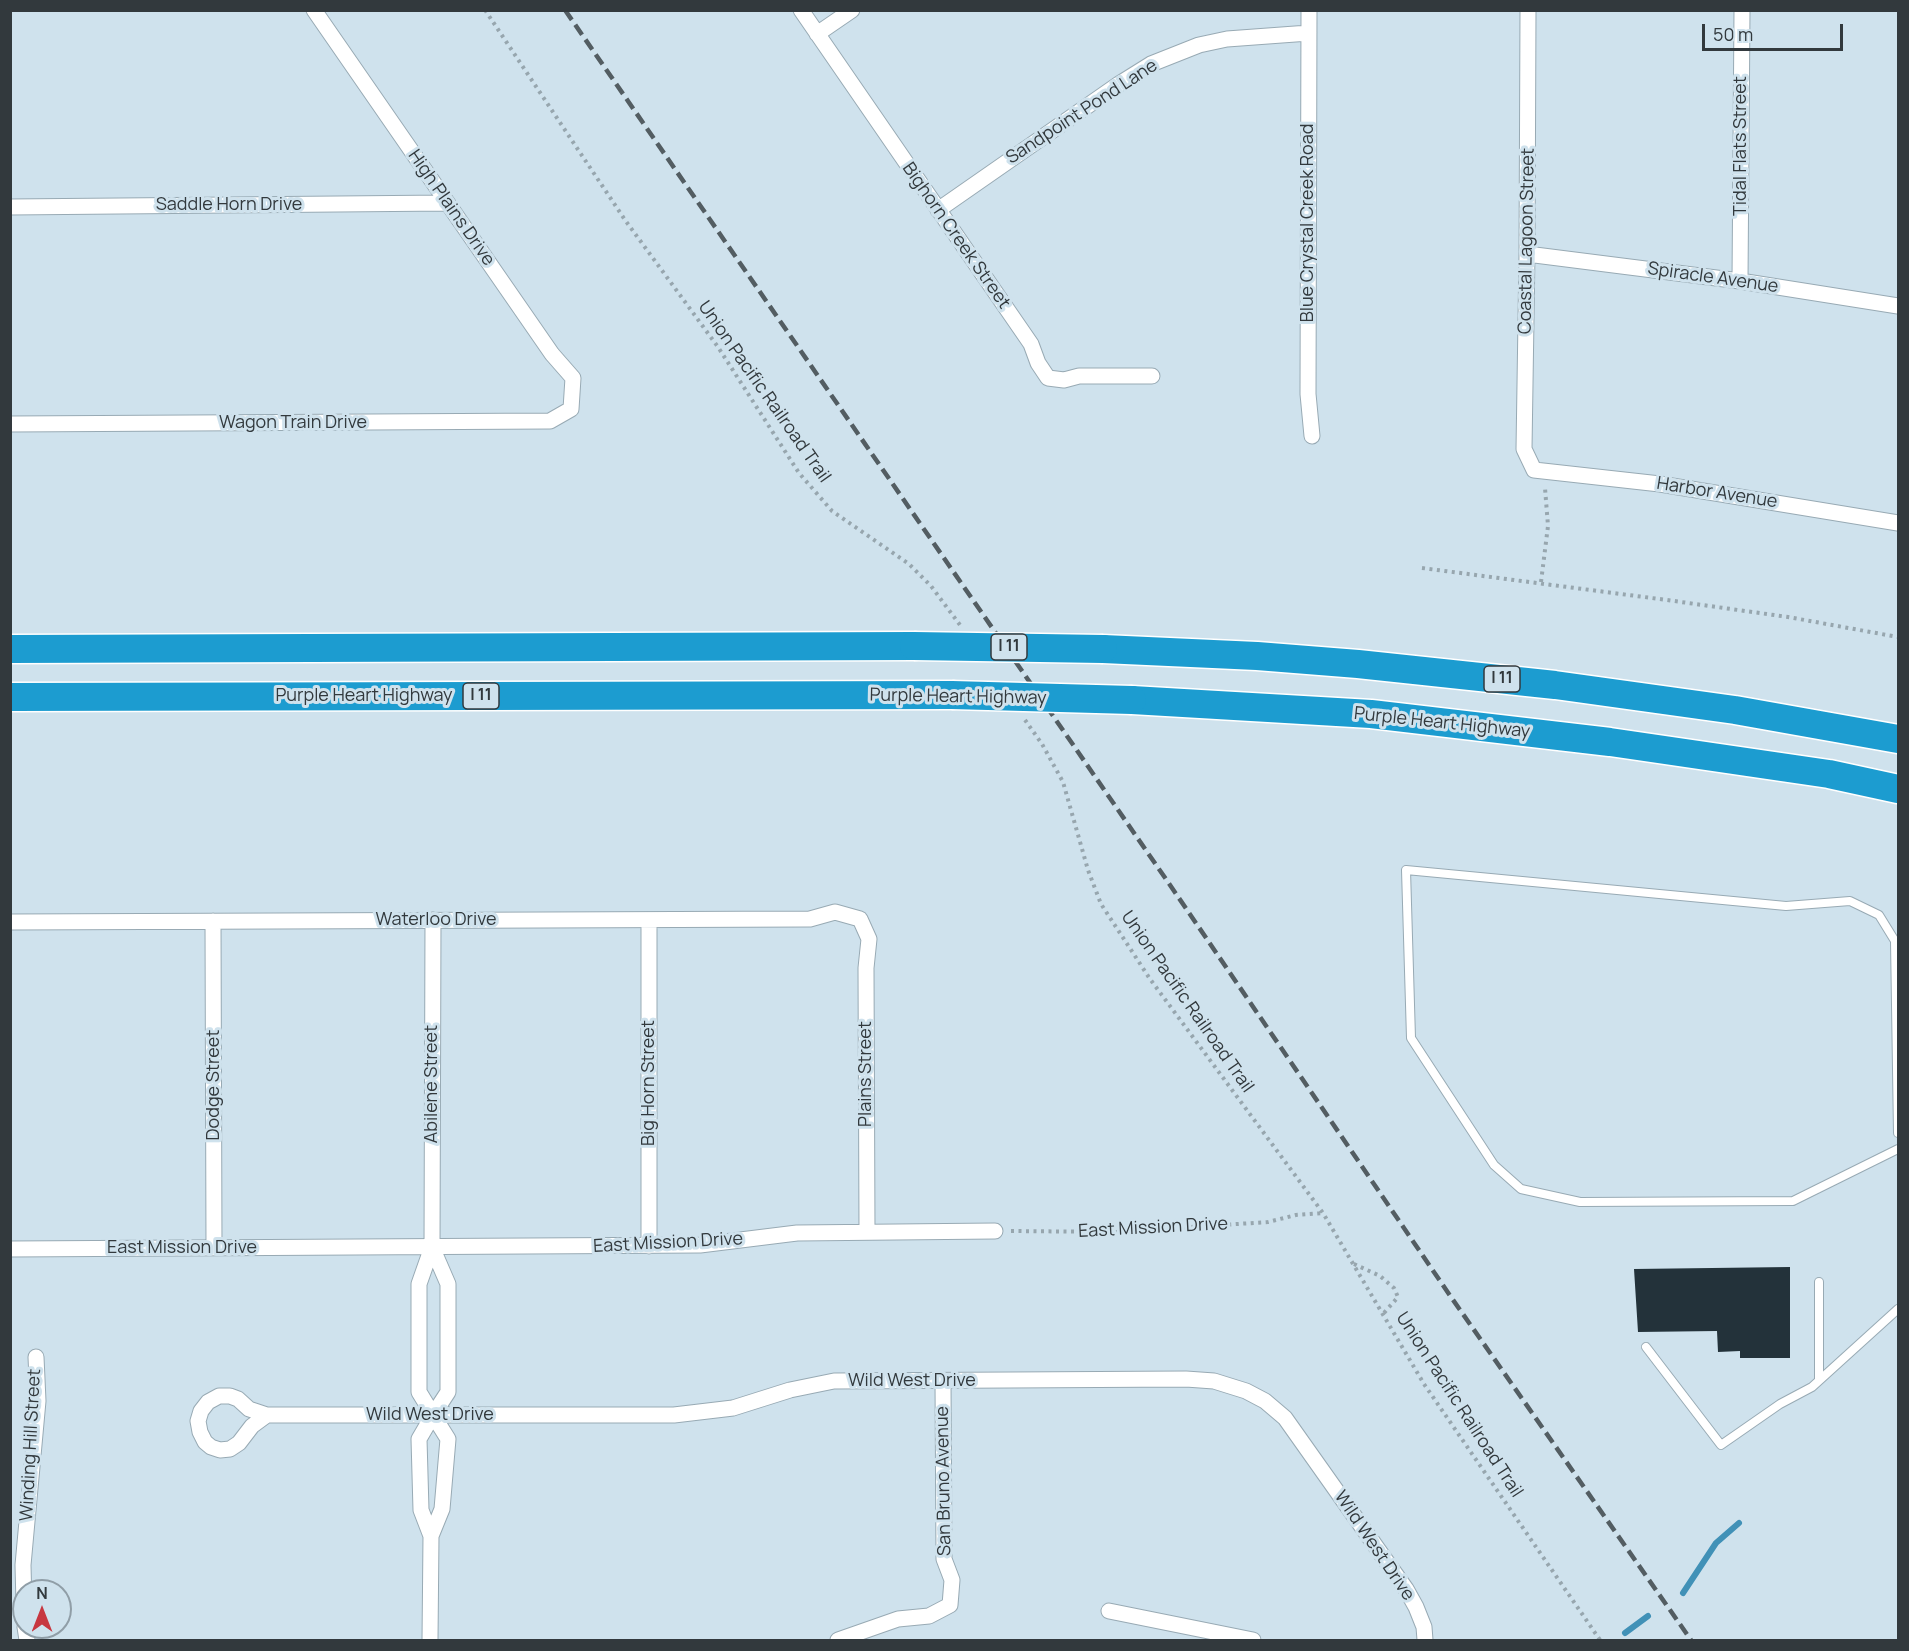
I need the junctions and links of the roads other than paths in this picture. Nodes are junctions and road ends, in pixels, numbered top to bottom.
1 (314, 10) edge
2 (801, 10) edge
3 (852, 10) edge
4 (1309, 10) edge
5 (1528, 10) edge
6 (1742, 10) edge
7 (1309, 33) junction
8 (817, 34) junction
9 (447, 203) junction
10 (10, 207) edge
11 (938, 210) junction
12 (1527, 254) junction
13 (1740, 281) junction
14 (1899, 306) edge
15 (1152, 376) dead end
16 (571, 409) joint
17 (10, 424) edge
18 (1312, 436) dead end
19 (1534, 470) joint
20 (1899, 524) edge
21 (10, 649) edge
22 (10, 697) edge
23 (1899, 739) edge
24 (1899, 789) edge
25 (860, 919) joint
26 (433, 920) junction
27 (649, 920) junction
28 (213, 921) junction
29 (10, 922) edge
30 (1897, 953) edge
31 (1899, 1133) edge
32 (1899, 1149) edge
33 (995, 1231) road end
34 (867, 1232) junction
35 (649, 1246) junction
36 (432, 1247) junction
37 (214, 1248) junction
38 (10, 1249) edge
39 (1819, 1282) dead end
40 (1899, 1309) edge
41 (1647, 1347) dead end
42 (36, 1357) dead end
43 (1819, 1380) junction
44 (943, 1381) junction
45 (267, 1415) dead end
46 (433, 1415) junction
47 (431, 1536) junction
48 (23, 1579) edge
49 (1109, 1611) dead end
50 (430, 1641) edge
51 (838, 1641) edge
52 (1253, 1641) edge
53 (1425, 1641) edge

1 - 9 street, High Plains Drive
2 - 8 street, Bighorn Creek Street
3 - 8 street
4 - 7 street, Blue Crystal Creek Road
5 - 12 street, Coastal Lagoon Street
6 - 13 street, Tidal Flats Street
7 - 11 street, Sandpoint Pond Lane
7 - 18 street, Blue Crystal Creek Road
8 - 11 street, Bighorn Creek Street
9 - 10 street, Saddle Horn Drive
9 - 16 street, High Plains Drive
11 - 15 street, Bighorn Creek Street
12 - 13 street, Spiracle Avenue
12 - 19 street, Coastal Lagoon Street
13 - 14 street, Spiracle Avenue
16 - 17 street, Wagon Train Drive
19 - 20 street, Harbor Avenue
21 - 23 highway, I 11, bridge
22 - 24 highway, Purple Heart Highway / I 11, bridge
25 - 27 street, Waterloo Drive
25 - 34 street, Plains Street
26 - 27 street, Waterloo Drive
26 - 28 street, Waterloo Drive
26 - 36 street, Abilene Street
27 - 35 street, Big Horn Street
28 - 29 street, Waterloo Drive
28 - 37 street, Dodge Street
30 - 31 lane
30 - 32 lane
33 - 34 street, East Mission Drive
34 - 35 street, East Mission Drive
35 - 36 street, East Mission Drive
36 - 37 street, East Mission Drive
36 - 46 street, Abilene Street
36 - 46 street, Abilene Street
37 - 38 street, East Mission Drive
39 - 43 lane
40 - 43 lane
41 - 43 lane
42 - 48 street, Winding Hill Street
44 - 46 street, Wild West Drive
44 - 51 street, San Bruno Avenue
44 - 53 street, Wild West Drive
45 - 46 street, Wild West Drive
46 - 47 street, Abilene Street
46 - 47 street, Abilene Street
47 - 50 street, Abilene Street
49 - 52 street

